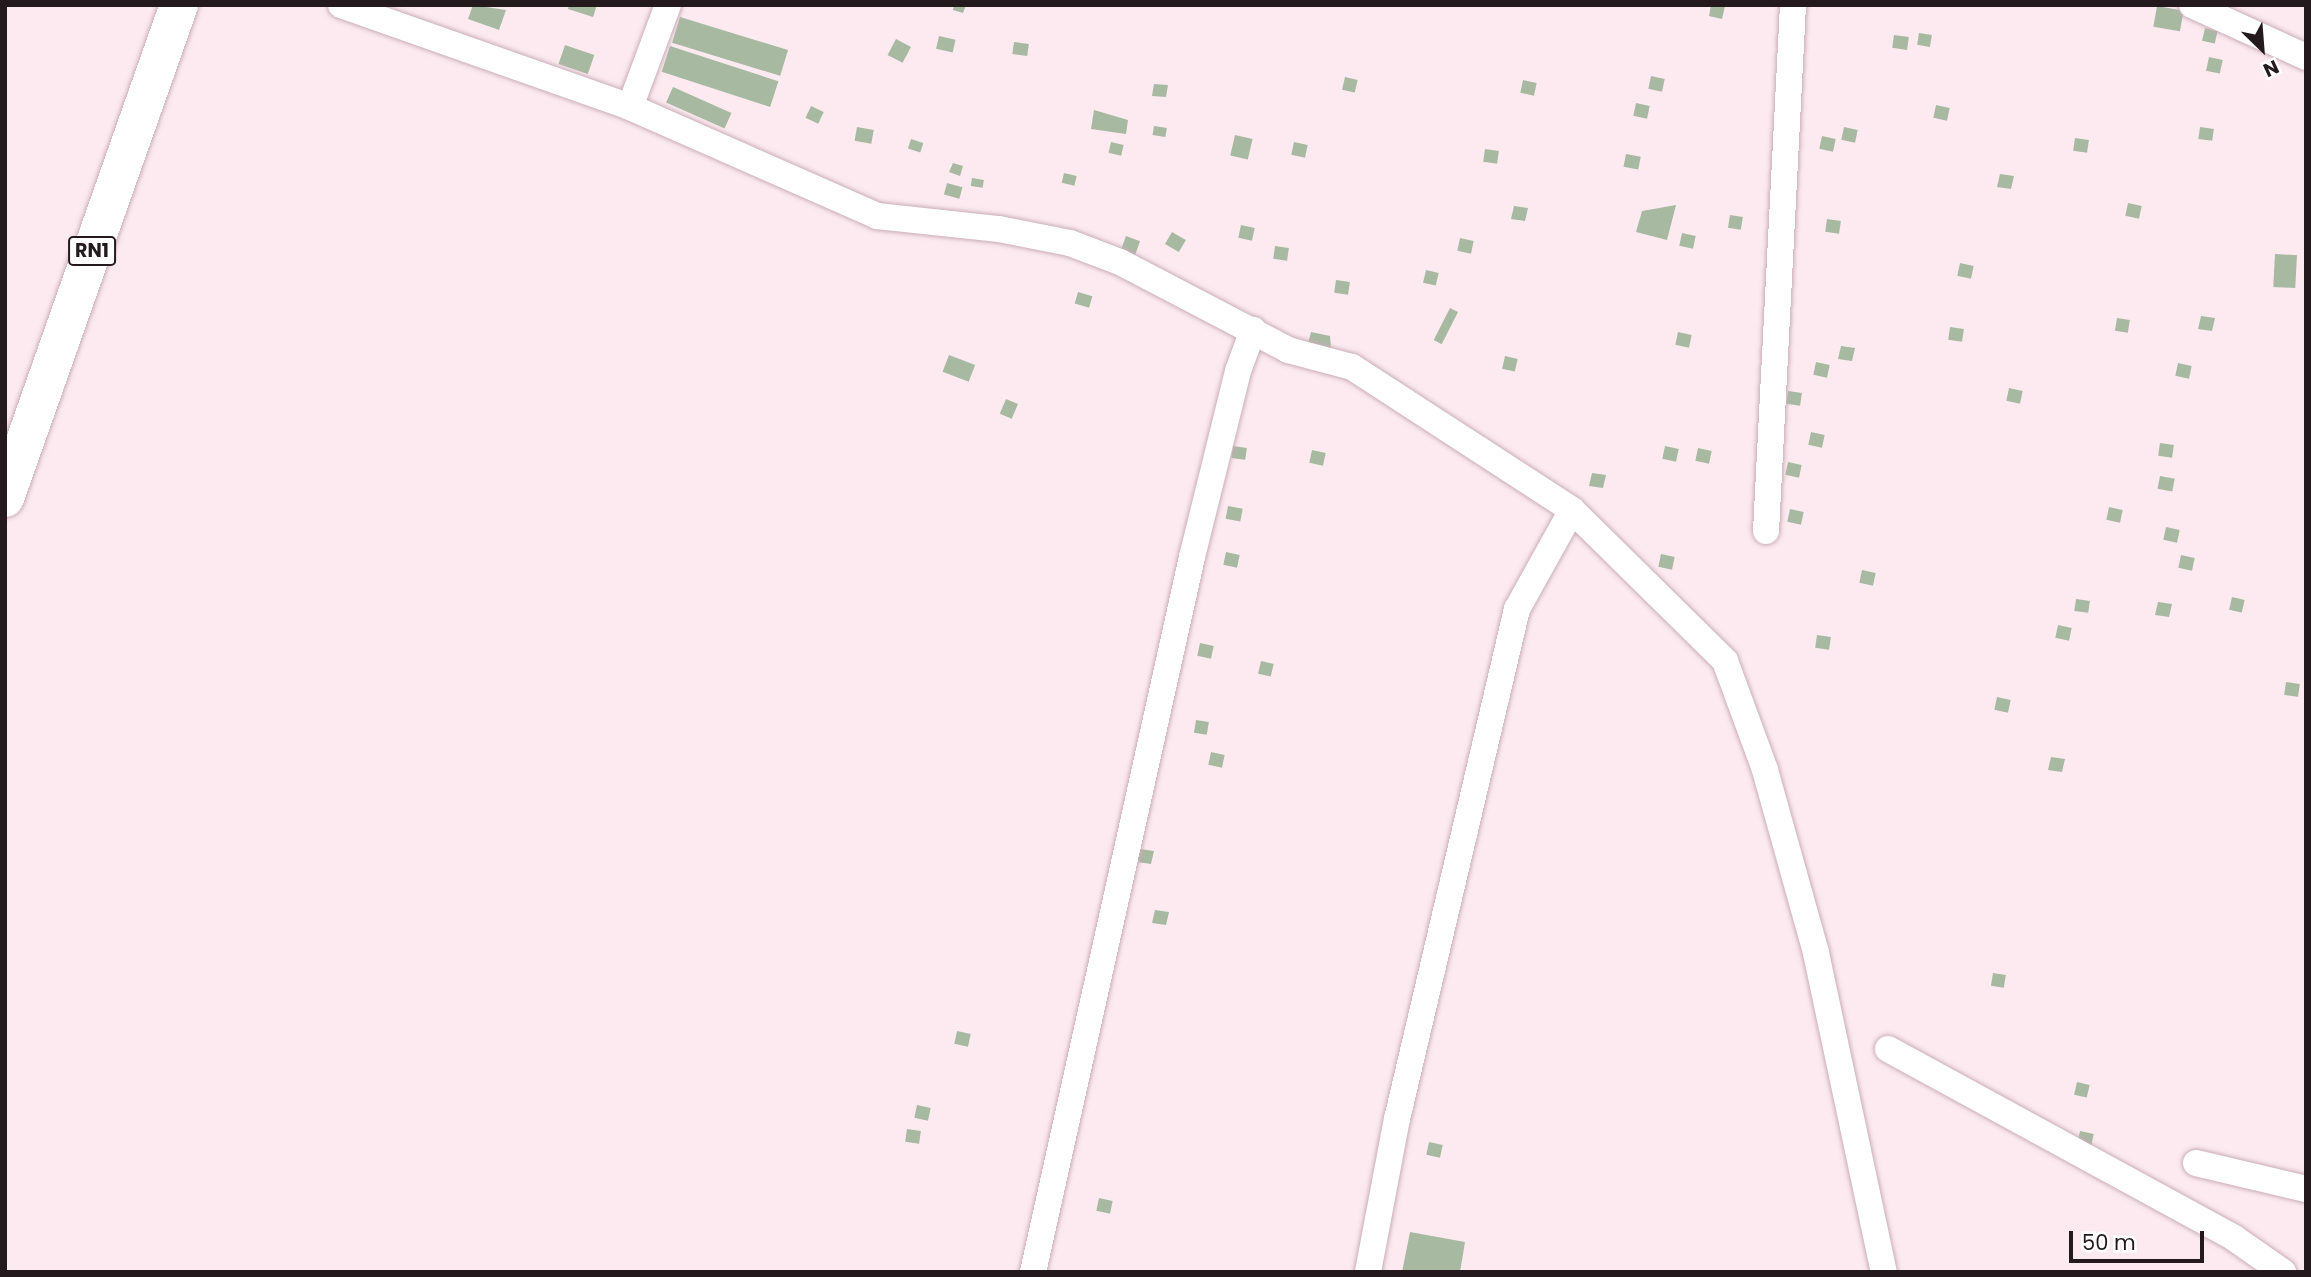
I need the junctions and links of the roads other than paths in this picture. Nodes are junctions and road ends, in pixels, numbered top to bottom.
1 (180, 5) edge
2 (341, 5) edge
3 (668, 5) edge
4 (1793, 5) edge
5 (2192, 5) edge
6 (2306, 58) edge
7 (630, 107) junction
8 (1253, 330) junction
9 (5, 498) edge
10 (1572, 510) junction
11 (1766, 531) dead end
12 (1888, 1049) dead end
13 (2196, 1163) dead end
14 (2306, 1189) edge
15 (1033, 1272) edge
16 (1368, 1272) edge
17 (1884, 1272) edge
18 (2283, 1272) edge

1 - 9 highway, RN1
2 - 7 street
3 - 7 street
4 - 11 street
5 - 6 street
7 - 8 street
8 - 10 street
8 - 15 street
10 - 16 street
10 - 17 street
12 - 18 street
13 - 14 street

